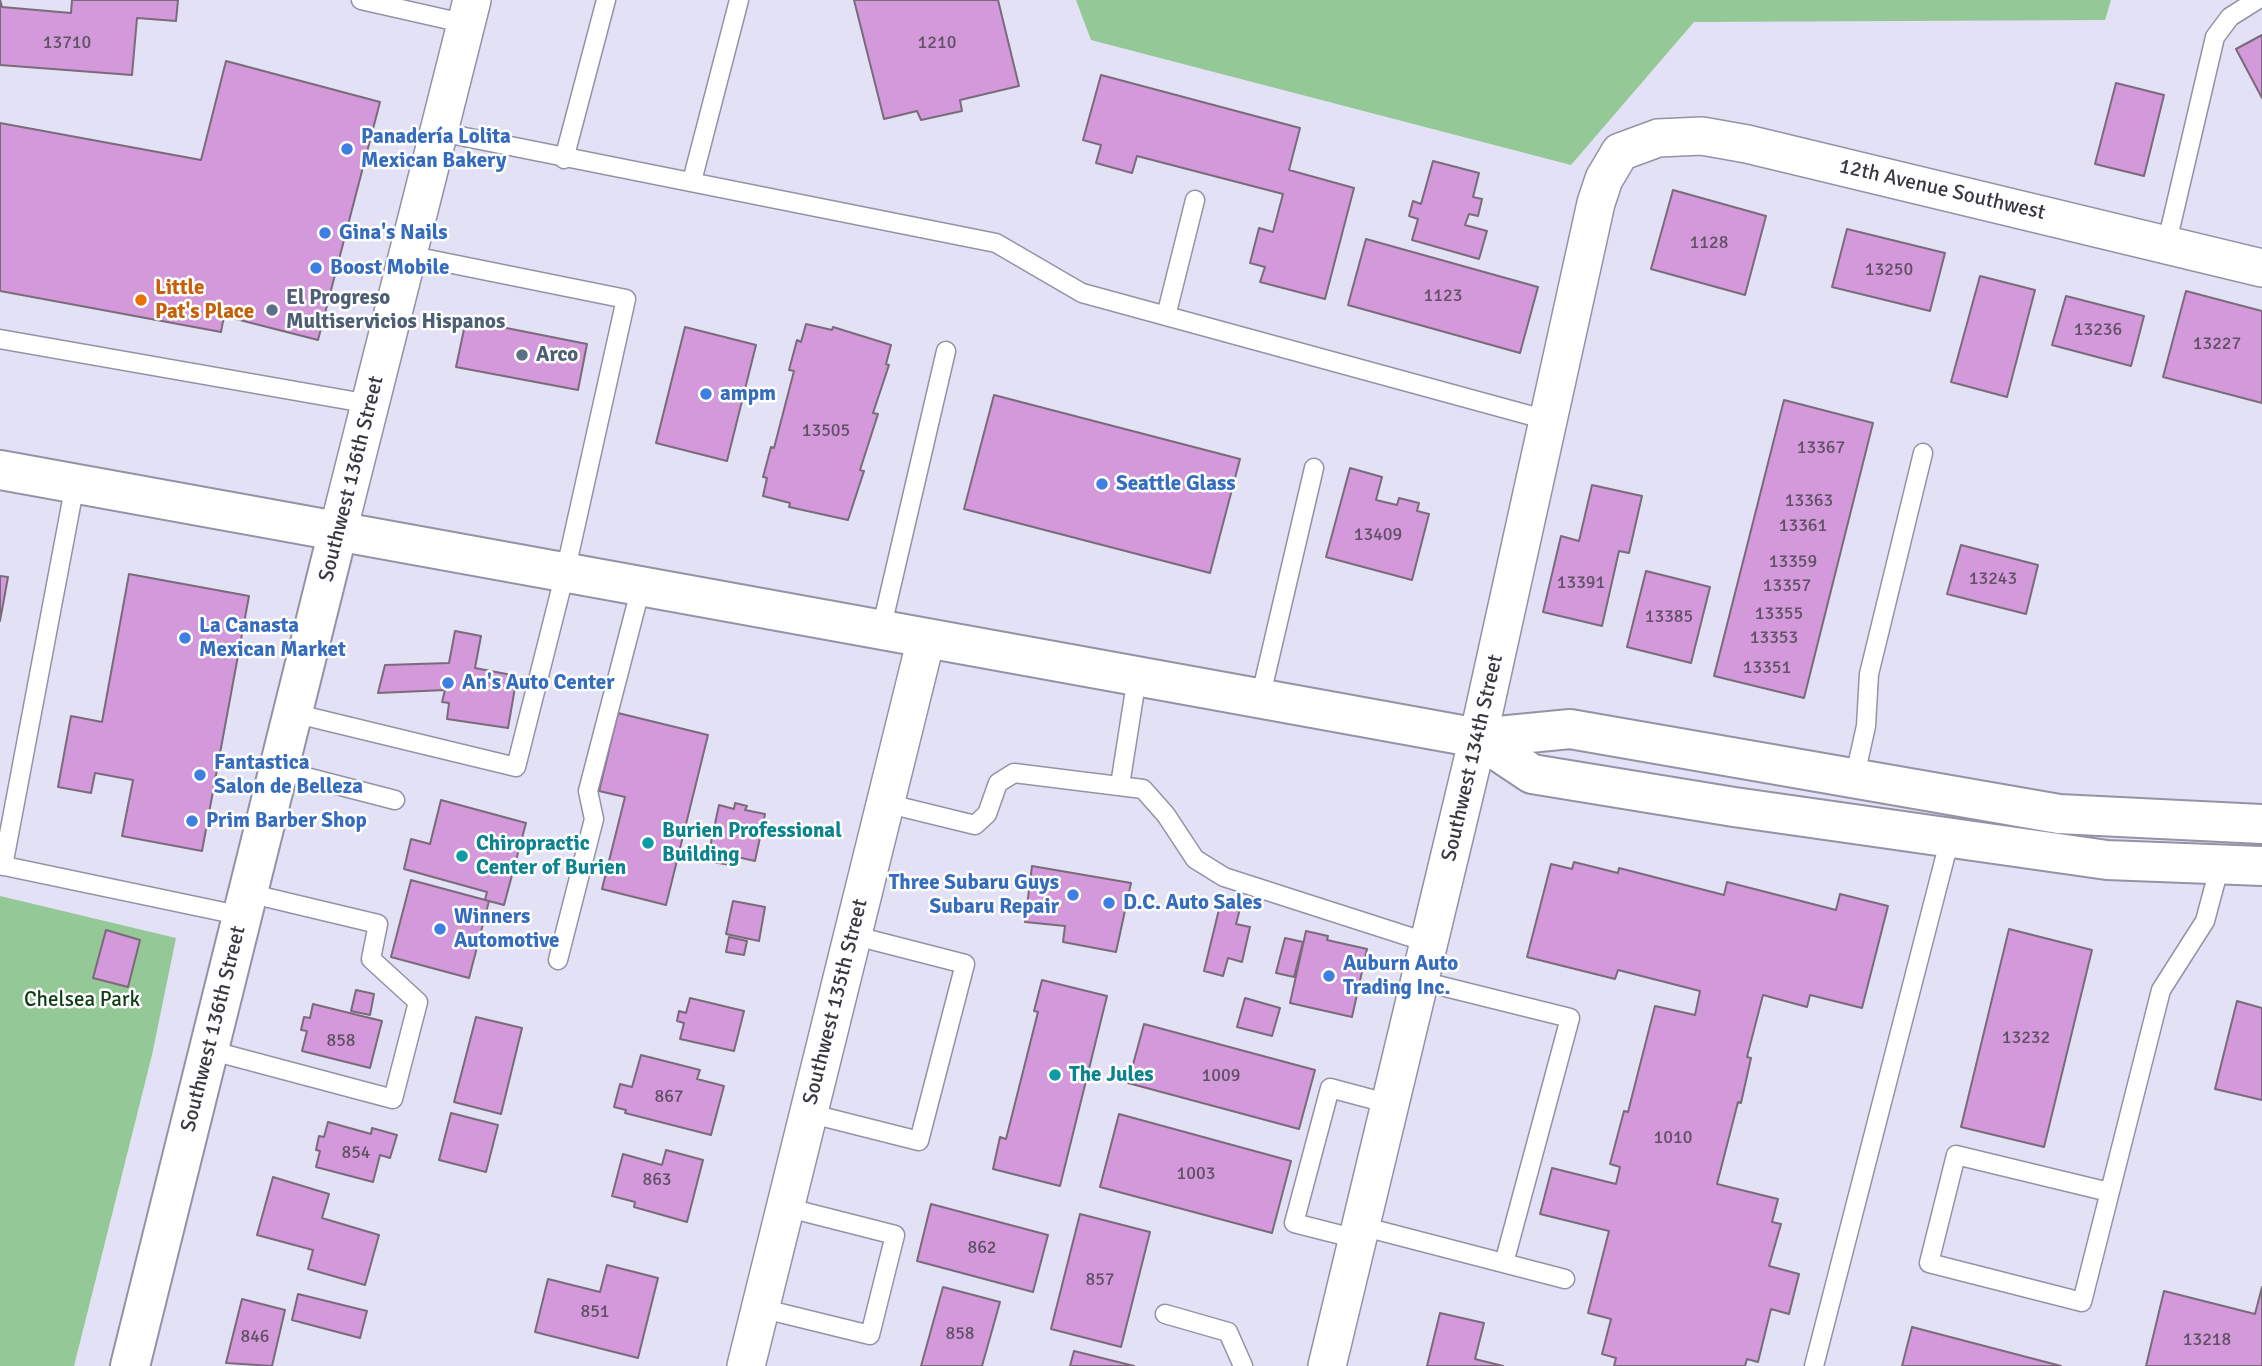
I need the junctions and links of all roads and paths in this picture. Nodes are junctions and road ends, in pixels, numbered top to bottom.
1 (361, 0) edge
2 (606, 0) edge
3 (739, 0) edge
4 (2257, 0) edge
5 (469, 12) edge
6 (440, 132) junction
7 (1620, 152) joint
8 (564, 159) junction
9 (692, 181) junction
10 (1195, 200) dead end
11 (2167, 242) junction
12 (408, 255) junction
13 (2262, 268) edge
14 (1166, 316) junction
15 (0, 339) edge
16 (946, 351) dead end
17 (370, 404) junction
18 (1548, 420) junction
19 (1923, 453) dead end
20 (1314, 468) dead end
21 (0, 470) edge
22 (75, 484) junction
23 (338, 531) junction
24 (565, 573) junction
25 (641, 587) junction
26 (881, 630) junction
27 (926, 639) junction
28 (1137, 677) junction
29 (1260, 699) junction
30 (293, 713) junction
31 (1478, 738) junction
32 (279, 770) junction
33 (1854, 780) junction
34 (1120, 785) junction
35 (395, 800) dead end
36 (885, 803) junction
37 (2262, 824) edge
38 (1950, 838) junction
39 (2, 865) edge
40 (2220, 865) junction
41 (2262, 866) edge
42 (246, 904) junction
43 (852, 935) junction
44 (1429, 943) junction
45 (558, 960) dead end
46 (1421, 981) junction
47 (209, 1050) junction
48 (1390, 1104) junction
49 (808, 1113) junction
50 (2109, 1192) junction
51 (785, 1207) junction
52 (1359, 1232) junction
53 (1504, 1264) junction
54 (1565, 1279) dead end
55 (760, 1308) junction
56 (1165, 1314) dead end
57 (130, 1366) edge
58 (746, 1366) edge
59 (1243, 1366) edge
60 (1327, 1366) edge
61 (1814, 1366) edge

1 - 5 lane
2 - 8 lane
3 - 9 lane
4 - 11 lane
5 - 6 street, Southwest 136th Street
6 - 8 lane
6 - 12 street, Southwest 136th Street
7 - 11 street, 12th Avenue Southwest
7 - 18 street, Southwest 134th Street
8 - 9 lane
9 - 14 lane
10 - 14 lane
11 - 13 street, 12th Avenue Southwest
12 - 17 street, Southwest 136th Street
12 - 24 lane
14 - 18 lane
15 - 17 lane
16 - 26 lane
17 - 23 street, Southwest 136th Street
18 - 31 street, Southwest 134th Street
19 - 33 lane
20 - 29 lane
21 - 22 main road
22 - 23 main road
22 - 39 lane
23 - 24 main road
23 - 30 main road, Southwest 136th Street
24 - 25 main road
24 - 30 lane
25 - 26 main road
25 - 45 lane
26 - 27 main road
27 - 28 main road
27 - 36 street, Southwest 135th Street
28 - 29 main road
28 - 34 lane
29 - 31 main road
30 - 32 main road, Southwest 136th Street
31 - 33 main road
31 - 38 main road
31 - 44 street, Southwest 134th Street
32 - 35 lane
32 - 42 main road, Southwest 136th Street
33 - 37 main road
34 - 36 lane
34 - 44 lane
36 - 43 street, Southwest 135th Street
38 - 40 main road
38 - 61 lane
39 - 42 lane
40 - 41 main road
40 - 50 lane
42 - 47 main road, Southwest 136th Street
42 - 47 lane
43 - 49 street, Southwest 135th Street
43 - 49 lane
44 - 46 street, Southwest 134th Street
46 - 48 street, Southwest 134th Street
46 - 53 lane
47 - 57 main road, Southwest 136th Street
48 - 52 street, Southwest 134th Street
48 - 52 lane
49 - 51 street, Southwest 135th Street
50 - 50 lane
51 - 55 street, Southwest 135th Street
51 - 55 lane
52 - 53 lane
52 - 60 street, Southwest 134th Street
53 - 54 lane
55 - 58 street, Southwest 135th Street
56 - 59 lane

